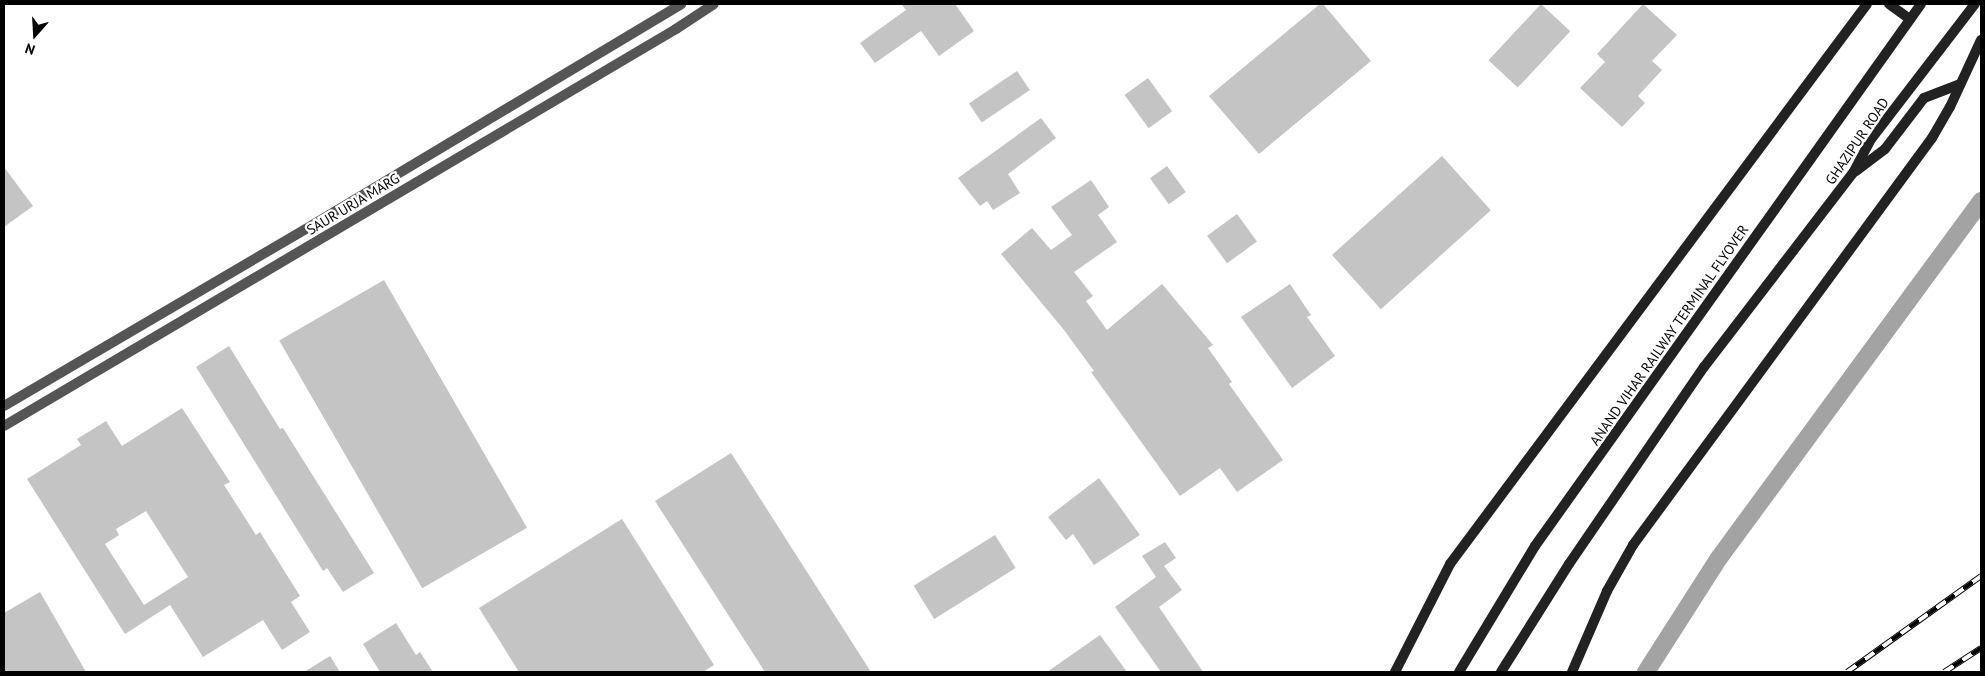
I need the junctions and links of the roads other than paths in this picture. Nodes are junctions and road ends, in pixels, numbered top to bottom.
1 (681, 4) edge
2 (714, 4) edge
3 (1867, 4) edge
4 (1889, 4) edge
5 (1921, 4) edge
6 (1975, 4) edge
7 (1910, 19) junction
8 (1981, 40) edge
9 (1960, 84) junction
10 (1852, 173) junction
11 (84, 359) junction
12 (93, 374) junction
13 (4, 406) edge
14 (4, 426) edge
15 (1395, 672) edge
16 (1459, 672) edge
17 (1501, 672) edge
18 (1572, 672) edge

1 - 11 street, SAUR URJA MARG
2 - 12 street, SAUR URJA MARG
3 - 15 main road
4 - 7 main road
5 - 7 main road
6 - 10 main road, GHAZIPUR ROAD
7 - 16 main road, ANAND VIHAR RAILWAY TERMINAL FLYOVER
8 - 9 main road
9 - 10 main road
9 - 18 main road
10 - 17 main road, GHAZIPUR ROAD
11 - 12 street
11 - 13 street, SAUR URJA MARG
12 - 14 street, SAUR URJA MARG

